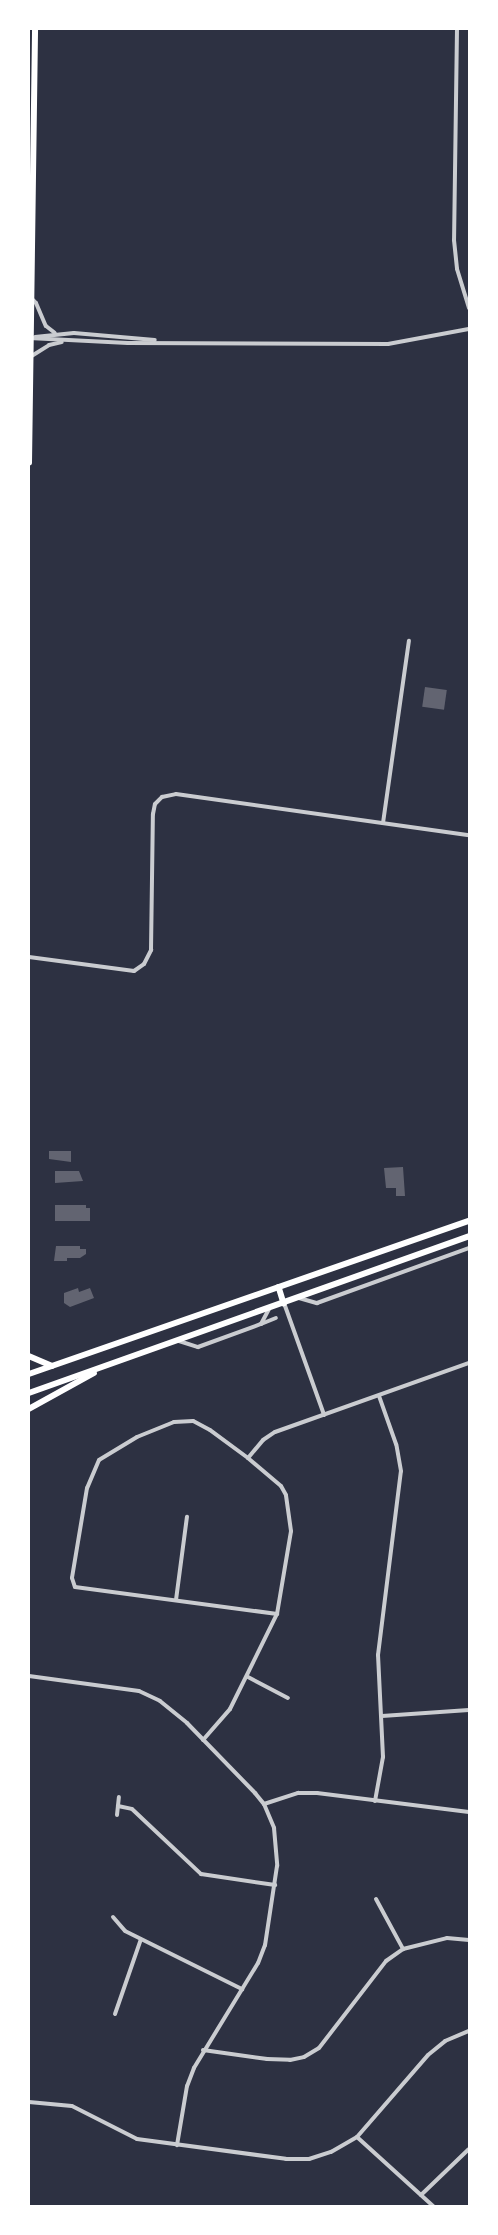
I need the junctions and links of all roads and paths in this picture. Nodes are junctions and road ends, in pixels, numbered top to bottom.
1 (35, 29) edge
2 (458, 29) edge
3 (31, 157) edge
4 (30, 283) edge
5 (31, 298) junction
6 (469, 308) edge
7 (469, 329) edge
8 (56, 333) junction
9 (29, 338) edge
10 (69, 341) junction
11 (170, 341) junction
12 (30, 357) edge
13 (29, 463) edge
14 (408, 641) dead end
15 (384, 823) junction
16 (469, 835) edge
17 (29, 957) edge
18 (469, 1221) edge
19 (469, 1236) edge
20 (469, 1248) edge
21 (279, 1287) junction
22 (299, 1298) junction
23 (284, 1303) junction
24 (269, 1308) junction
25 (276, 1318) dead end
26 (261, 1324) junction
27 (179, 1341) junction
28 (29, 1356) edge
29 (469, 1363) edge
30 (111, 1364) junction
31 (52, 1366) junction
32 (29, 1374) edge
33 (29, 1393) edge
34 (379, 1396) junction
35 (29, 1408) edge
36 (324, 1415) junction
37 (248, 1458) junction
38 (187, 1517) dead end
39 (176, 1600) junction
40 (277, 1614) junction
41 (29, 1676) edge
42 (248, 1677) junction
43 (288, 1698) dead end
44 (469, 1710) edge
45 (382, 1716) junction
46 (204, 1740) junction
47 (119, 1798) dead end
48 (376, 1801) junction
49 (264, 1804) junction
50 (118, 1806) junction
51 (469, 1812) edge
52 (117, 1815) dead end
53 (275, 1885) junction
54 (376, 1898) dead end
55 (113, 1917) dead end
56 (141, 1939) junction
57 (469, 1940) edge
58 (403, 1949) junction
59 (242, 1989) junction
60 (115, 2014) dead end
61 (469, 2031) edge
62 (203, 2050) junction
63 (29, 2102) edge
64 (357, 2137) junction
65 (177, 2145) junction
66 (469, 2149) edge
67 (421, 2195) junction
68 (433, 2206) edge

1 - 3 main road
2 - 6 street
3 - 4 main road
4 - 5 main road
5 - 8 street
5 - 9 main road
7 - 11 street
8 - 9 street
8 - 11 street
9 - 10 street
9 - 12 main road
10 - 11 street
10 - 12 street
12 - 13 main road
14 - 15 street
15 - 16 street
15 - 17 street
18 - 21 main road
19 - 22 main road
20 - 22 street
21 - 23 main road
21 - 31 main road
22 - 23 main road
23 - 24 main road
23 - 36 street
24 - 26 street
24 - 27 main road
25 - 26 street
26 - 27 street
27 - 30 main road
28 - 31 main road
29 - 34 street
30 - 33 main road
30 - 35 main road
31 - 32 main road
34 - 36 street
34 - 45 street
36 - 37 street
37 - 39 street
37 - 40 street
38 - 39 street
39 - 40 street
40 - 42 street
41 - 46 street
42 - 43 street
42 - 46 street
44 - 45 street
45 - 48 street
46 - 49 street
47 - 50 street
48 - 49 street
48 - 51 street
49 - 53 street
50 - 52 street
50 - 53 street
53 - 59 street
54 - 58 street
55 - 56 street
56 - 59 street
56 - 60 street
57 - 58 street
58 - 62 street
59 - 62 street
61 - 64 street
62 - 65 street
63 - 65 street
64 - 65 street
64 - 67 street
66 - 67 street
67 - 68 street

